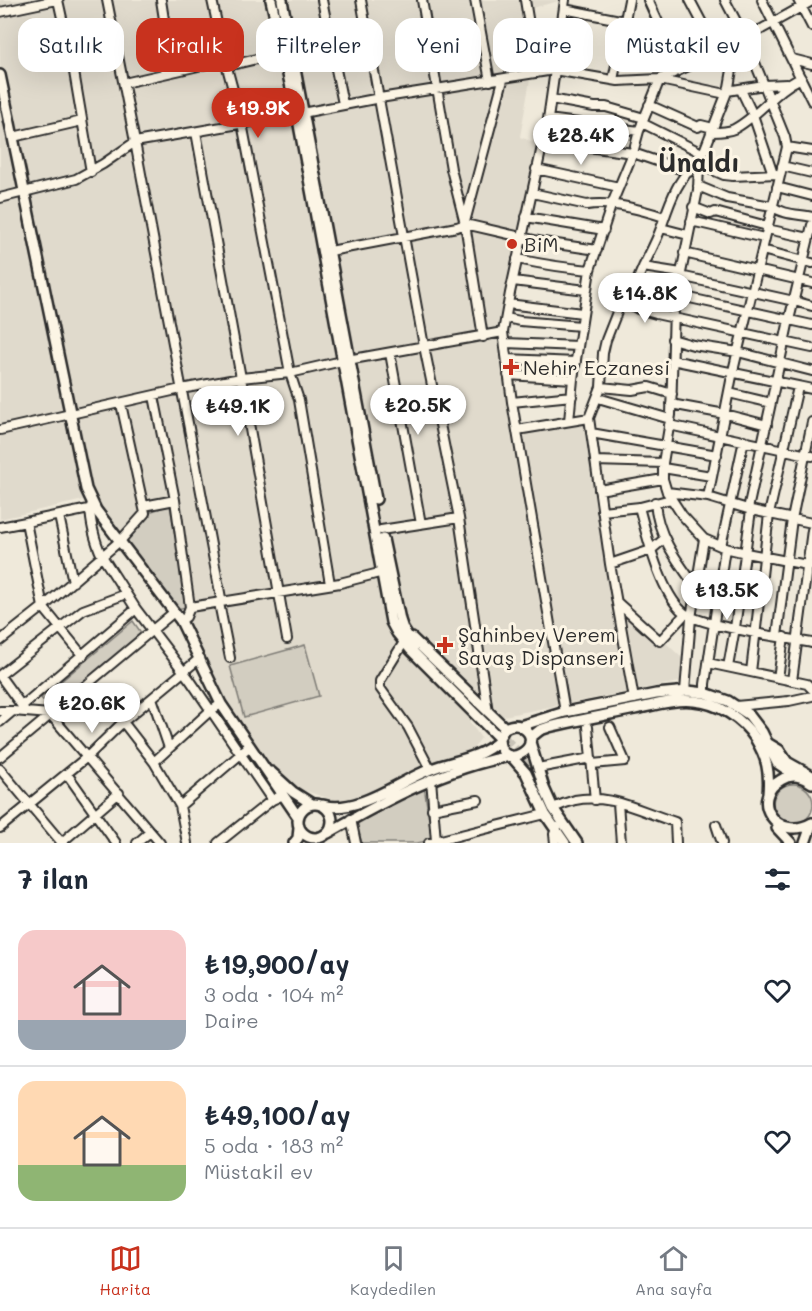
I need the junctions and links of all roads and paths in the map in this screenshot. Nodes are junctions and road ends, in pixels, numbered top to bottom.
1 (58, 0) edge
2 (107, 0) edge
3 (160, 0) edge
4 (212, 0) edge
5 (272, 0) edge
6 (282, 0) edge
7 (322, 0) edge
8 (361, 0) edge
9 (422, 0) edge
10 (475, 0) edge
11 (525, 0) edge
12 (629, 0) edge
13 (648, 0) edge
14 (690, 0) edge
15 (725, 0) edge
16 (762, 0) edge
17 (812, 1) edge
18 (800, 3) edge
19 (565, 4) edge
20 (0, 12) edge
21 (163, 18) edge
22 (216, 18) edge
23 (275, 18) edge
24 (614, 18) edge
25 (626, 18) edge
26 (656, 18) edge
27 (701, 18) edge
28 (734, 18) edge
29 (773, 22) junction
30 (812, 27) edge
31 (761, 29) edge
32 (792, 59) junction
33 (812, 64) edge
34 (168, 72) edge
35 (228, 72) edge
36 (288, 72) edge
37 (543, 72) edge
38 (554, 72) edge
39 (566, 72) edge
40 (615, 72) edge
41 (676, 72) edge
42 (732, 72) edge
43 (759, 72) edge
44 (537, 73) junction
45 (0, 75) edge
46 (503, 80) junction
47 (613, 80) junction
48 (660, 80) junction
49 (802, 80) junction
50 (490, 81) junction
51 (124, 83) junction
52 (787, 84) junction
53 (764, 85) junction
54 (812, 85) edge
55 (437, 89) junction
56 (741, 90) junction
57 (727, 92) junction
58 (380, 98) junction
59 (551, 99) junction
60 (771, 100) junction
61 (812, 101) edge
62 (343, 104) junction
63 (649, 105) junction
64 (300, 113) junction
65 (753, 115) junction
66 (548, 119) junction
67 (82, 121) junction
68 (242, 123) junction
69 (642, 124) junction
70 (712, 130) junction
71 (195, 132) junction
72 (13, 137) junction
73 (543, 141) junction
74 (135, 142) junction
75 (787, 147) junction
76 (812, 151) edge
77 (633, 153) junction
78 (702, 153) junction
79 (699, 164) junction
80 (536, 169) junction
81 (778, 171) junction
82 (91, 172) junction
83 (689, 172) junction
84 (812, 173) edge
85 (698, 186) junction
86 (619, 187) junction
87 (777, 187) junction
88 (23, 190) junction
89 (532, 194) junction
90 (812, 196) edge
91 (0, 198) edge
92 (612, 206) junction
93 (772, 206) junction
94 (693, 207) junction
95 (526, 217) junction
96 (664, 217) junction
97 (812, 217) edge
98 (691, 221) junction
99 (465, 224) junction
100 (812, 225) edge
101 (767, 227) junction
102 (661, 228) junction
103 (604, 230) junction
104 (688, 235) junction
105 (406, 237) junction
106 (522, 237) junction
107 (765, 238) junction
108 (810, 240) edge
109 (597, 250) junction
110 (762, 250) junction
111 (330, 251) junction
112 (684, 254) junction
113 (518, 259) junction
114 (808, 262) edge
115 (643, 267) junction
116 (757, 269) junction
117 (590, 270) junction
118 (680, 274) junction
119 (799, 280) junction
120 (513, 281) junction
121 (812, 283) edge
122 (636, 285) junction
123 (586, 290) junction
124 (752, 290) junction
125 (676, 295) junction
126 (794, 301) junction
127 (622, 302) junction
128 (508, 304) junction
129 (812, 306) edge
130 (747, 312) junction
131 (582, 313) junction
132 (673, 317) junction
133 (506, 318) junction
134 (789, 320) junction
135 (581, 326) junction
136 (812, 326) edge
137 (503, 332) junction
138 (743, 332) junction
139 (483, 337) junction
140 (672, 339) junction
141 (785, 340) junction
142 (506, 344) junction
143 (424, 346) junction
144 (578, 346) junction
145 (812, 348) edge
146 (738, 352) junction
147 (390, 353) junction
148 (507, 359) junction
149 (672, 360) junction
150 (346, 361) junction
151 (576, 362) junction
152 (780, 363) junction
153 (812, 371) edge
154 (733, 372) junction
155 (290, 373) junction
156 (508, 375) junction
157 (241, 378) junction
158 (573, 379) junction
159 (776, 383) junction
160 (601, 387) junction
161 (798, 387) junction
162 (181, 389) junction
163 (812, 389) edge
164 (729, 393) junction
165 (672, 394) junction
166 (154, 396) junction
167 (572, 396) junction
168 (598, 398) junction
169 (512, 402) junction
170 (771, 403) junction
171 (121, 404) junction
172 (671, 404) junction
173 (69, 414) junction
174 (725, 414) junction
175 (589, 418) junction
176 (569, 421) junction
177 (670, 422) junction
178 (812, 422) edge
179 (767, 425) junction
180 (0, 430) edge
181 (517, 430) junction
182 (591, 433) junction
183 (721, 435) junction
184 (744, 440) junction
185 (763, 444) junction
186 (666, 445) junction
187 (783, 449) junction
188 (717, 455) junction
189 (808, 456) edge
190 (595, 461) junction
191 (663, 465) junction
192 (711, 476) junction
193 (663, 479) junction
194 (599, 490) junction
195 (669, 495) junction
196 (708, 497) junction
197 (175, 500) junction
198 (655, 502) junction
199 (730, 503) junction
200 (90, 506) junction
201 (144, 506) junction
202 (639, 507) junction
203 (750, 510) junction
204 (602, 511) junction
205 (770, 514) junction
206 (59, 516) junction
207 (459, 518) junction
208 (792, 519) junction
209 (26, 522) junction
210 (812, 523) edge
211 (421, 524) junction
212 (0, 527) edge
213 (381, 530) junction
214 (812, 531) edge
215 (664, 539) junction
216 (704, 539) junction
217 (121, 540) junction
218 (723, 547) junction
219 (651, 550) junction
220 (746, 554) junction
221 (102, 556) junction
222 (765, 557) junction
223 (787, 561) junction
224 (610, 564) junction
225 (809, 566) edge
226 (383, 572) junction
227 (73, 582) junction
228 (330, 584) junction
229 (696, 587) junction
230 (278, 593) junction
231 (126, 594) junction
232 (219, 603) junction
233 (618, 603) junction
234 (44, 607) junction
235 (190, 607) junction
236 (136, 609) junction
237 (174, 612) junction
238 (688, 616) junction
239 (400, 620) junction
240 (181, 621) junction
241 (714, 623) junction
242 (60, 628) junction
243 (735, 628) junction
244 (153, 629) junction
245 (756, 632) junction
246 (397, 633) junction
247 (781, 637) junction
248 (287, 639) dead end
249 (798, 640) junction
250 (0, 641) edge
251 (404, 642) junction
252 (812, 643) edge
253 (419, 653) junction
254 (83, 656) junction
255 (200, 658) junction
256 (230, 658) dead end
257 (708, 663) junction
258 (728, 667) junction
259 (183, 672) junction
260 (751, 672) junction
261 (0, 676) edge
262 (778, 678) junction
263 (792, 681) junction
264 (812, 687) edge
265 (685, 691) junction
266 (705, 693) junction
267 (812, 696) edge
268 (152, 698) junction
269 (634, 699) junction
270 (221, 704) junction
271 (736, 706) junction
272 (24, 709) junction
273 (0, 711) edge
274 (13, 711) junction
275 (210, 711) junction
276 (488, 712) junction
277 (565, 712) junction
278 (50, 714) junction
279 (0, 722) edge
280 (123, 722) junction
281 (492, 725) tunnel mouth
282 (520, 726) junction
283 (588, 727) dead end
284 (610, 727) dead end
285 (505, 728) junction
286 (499, 740) junction
287 (530, 740) junction
288 (767, 742) junction
289 (250, 746) junction
290 (169, 748) junction
291 (240, 753) junction
292 (511, 756) junction
293 (0, 757) edge
294 (87, 757) junction
295 (257, 757) junction
296 (591, 761) junction
297 (154, 762) junction
298 (538, 768) junction
299 (0, 769) edge
300 (770, 773) junction
301 (67, 774) junction
302 (430, 774) junction
303 (796, 776) junction
304 (812, 776) edge
305 (812, 783) edge
306 (119, 793) junction
307 (768, 794) junction
308 (283, 795) junction
309 (272, 800) junction
310 (478, 800) dead end
311 (595, 800) junction
312 (618, 803) junction
313 (30, 804) junction
314 (312, 804) junction
315 (323, 805) junction
316 (180, 806) junction
317 (432, 809) junction
318 (549, 811) junction
319 (96, 813) junction
320 (351, 819) junction
321 (299, 822) junction
322 (812, 823) edge
323 (559, 825) junction
324 (716, 825) dead end
325 (779, 826) junction
326 (0, 828) edge
327 (150, 832) junction
328 (328, 832) junction
329 (307, 840) edge
330 (446, 841) edge
331 (433, 842) edge
332 (62, 843) edge
333 (116, 843) edge
334 (137, 843) edge
335 (160, 843) edge
336 (188, 843) edge
337 (218, 843) edge
338 (294, 843) edge
339 (356, 843) edge
340 (555, 843) edge
341 (565, 843) edge
342 (577, 843) edge
343 (621, 843) edge
344 (676, 843) edge
345 (722, 843) edge
346 (793, 843) edge
347 (805, 843) edge

1 - 20 street
1 - 67 street
2 - 51 street
3 - 21 street
4 - 22 street
5 - 23 main road
6 - 64 main road
7 - 62 street
8 - 58 street
9 - 55 street
10 - 50 street
11 - 44 street
12 - 25 street
13 - 26 street
14 - 27 street
15 - 28 street
16 - 29 street
17 - 18 street
18 - 29 street
18 - 30 street
19 - 24 street
29 - 31 street
29 - 32 street
32 - 33 street
32 - 49 street
34 - 51 street
35 - 68 street
36 - 64 main road
37 - 44 street
38 - 59 street
39 - 47 street
40 - 47 street
41 - 48 street
42 - 57 street
43 - 53 street
44 - 46 street
45 - 72 main road
46 - 50 street
46 - 99 street
47 - 48 street
48 - 57 street
48 - 63 street
49 - 52 street
49 - 54 street
49 - 61 street
50 - 55 street
51 - 74 street
52 - 53 street
52 - 60 street
53 - 56 street
53 - 60 street
55 - 58 street
55 - 99 street
56 - 57 street
56 - 65 street
57 - 70 street
58 - 62 street
58 - 105 street
59 - 66 street
59 - 69 street
60 - 65 street
60 - 75 street
62 - 64 street
63 - 69 street
63 - 70 street
64 - 68 street
64 - 111 main road
64 - 150 main road
65 - 70 street
65 - 81 street
66 - 69 street
66 - 73 street
67 - 72 street
67 - 82 street
68 - 71 street
68 - 155 street
69 - 77 street
69 - 78 street
70 - 78 street
71 - 74 street
71 - 157 street
72 - 88 main road
73 - 77 street
73 - 80 street
74 - 82 street
74 - 162 street
75 - 76 street
75 - 81 street
77 - 83 street
77 - 86 street
78 - 79 street
79 - 81 street
79 - 83 street
79 - 85 street
80 - 86 street
80 - 89 street
81 - 84 street
81 - 87 street
82 - 88 street
83 - 96 street
85 - 93 street
85 - 94 street
86 - 92 street
87 - 90 street
87 - 93 street
88 - 91 street
88 - 173 main road
89 - 92 street
89 - 95 street
92 - 96 street
92 - 103 street
93 - 97 street
93 - 101 street
94 - 98 street
94 - 101 street
95 - 103 street
95 - 106 street
96 - 102 street
98 - 104 street
98 - 107 street
99 - 105 street
99 - 106 street
99 - 139 street
100 - 108 street
101 - 107 street
101 - 108 street
102 - 104 street
102 - 115 street
103 - 109 street
104 - 112 street
105 - 111 street
105 - 143 street
106 - 109 street
106 - 113 street
107 - 110 street
108 - 114 street
109 - 117 street
110 - 114 street
110 - 116 street
111 - 150 main road
112 - 116 street
112 - 118 street
113 - 117 street
113 - 120 street
114 - 119 street
115 - 118 street
115 - 122 street
116 - 119 street
116 - 124 street
117 - 123 street
118 - 124 street
118 - 125 street
119 - 121 street
119 - 126 street
120 - 123 street
120 - 128 street
122 - 125 street
122 - 127 street
123 - 131 street
124 - 126 street
124 - 130 street
125 - 130 street
125 - 132 street
126 - 129 street
126 - 134 street
127 - 132 street
127 - 160 street
128 - 131 street
128 - 133 street
130 - 134 street
130 - 138 street
131 - 135 street
132 - 138 street
132 - 140 street
133 - 135 street
133 - 137 street
134 - 136 street
134 - 141 street
135 - 144 street
137 - 139 street
137 - 142 street
138 - 141 street
138 - 146 street
139 - 143 street
140 - 146 street
140 - 149 street
141 - 145 street
141 - 152 street
142 - 144 street
142 - 148 street
143 - 147 street
143 - 207 street
144 - 151 street
146 - 152 street
146 - 154 street
147 - 150 street
147 - 211 street
148 - 151 street
148 - 156 street
149 - 154 street
149 - 165 street
150 - 155 street
150 - 213 main road
150 - 226 main road
151 - 158 street
152 - 153 street
152 - 159 street
154 - 159 street
154 - 164 street
155 - 157 street
155 - 228 street
156 - 158 street
156 - 169 street
157 - 162 street
157 - 230 street
158 - 167 street
159 - 161 street
159 - 170 street
160 - 165 street
160 - 168 street
161 - 163 street
161 - 187 street
162 - 166 street
162 - 232 street
164 - 170 street
164 - 174 street
165 - 172 street
166 - 171 street
166 - 197 street
167 - 169 street
167 - 176 street
168 - 175 street
168 - 177 street
169 - 181 street
170 - 179 street
171 - 173 street
171 - 201 street
172 - 174 street
172 - 177 street
173 - 180 street
173 - 200 main road
174 - 179 street
174 - 183 street
175 - 176 street
175 - 182 street
176 - 181 street
177 - 183 street
177 - 186 street
178 - 189 street
179 - 185 street
181 - 277 street
182 - 186 street
182 - 190 street
183 - 184 street
183 - 188 street
184 - 185 street
184 - 199 street
185 - 187 street
185 - 203 street
186 - 188 street
186 - 191 street
187 - 189 street
187 - 205 street
188 - 192 street
189 - 208 street
190 - 191 street
190 - 194 street
191 - 192 street
191 - 193 street
192 - 196 street
193 - 194 street
193 - 195 street
194 - 204 street
195 - 196 street
195 - 198 street
195 - 216 street
196 - 199 street
197 - 201 street
197 - 235 street
198 - 202 street
198 - 215 street
199 - 203 street
199 - 218 street
200 - 206 street
200 - 217 main road
200 - 221 street
201 - 217 street
202 - 204 street
202 - 219 street
203 - 205 street
203 - 220 street
204 - 224 street
205 - 208 street
205 - 222 street
206 - 209 street
206 - 227 street
207 - 211 street
207 - 276 street
208 - 210 street
208 - 223 street
209 - 212 street
209 - 234 street
211 - 213 street
213 - 239 main road
214 - 225 street
215 - 219 street
215 - 229 street
216 - 218 street
216 - 229 street
217 - 221 street
217 - 237 main road
218 - 220 street
218 - 241 street
219 - 224 street
219 - 238 street
220 - 222 street
220 - 243 street
221 - 227 street
221 - 231 street
222 - 223 street
222 - 245 street
223 - 225 street
223 - 247 street
224 - 233 street
225 - 249 street
226 - 228 street
226 - 246 main road
227 - 234 street
228 - 230 street
229 - 238 street
230 - 232 street
230 - 248 street
231 - 236 street
231 - 242 street
232 - 235 street
232 - 256 street
233 - 238 street
233 - 269 street
234 - 242 street
234 - 250 street
235 - 240 street
236 - 244 street
236 - 254 street
237 - 240 main road
237 - 244 street
238 - 241 street
238 - 265 street
239 - 253 main road
239 - 276 main road
240 - 255 main road
241 - 243 street
241 - 257 street
242 - 254 street
242 - 261 street
243 - 245 street
243 - 258 street
244 - 259 street
244 - 278 street
245 - 247 street
245 - 260 street
246 - 251 main road
246 - 253 main road
247 - 249 street
247 - 262 street
249 - 252 street
249 - 263 street
251 - 286 main road
251 - 302 street
253 - 281 main road
254 - 272 street
255 - 259 street
255 - 270 main road
257 - 258 street
257 - 266 street
258 - 260 street
259 - 268 street
259 - 275 street
260 - 262 street
261 - 272 street
262 - 263 street
263 - 264 street
265 - 266 main road
265 - 269 main road
266 - 271 main road
267 - 271 street
268 - 280 street
268 - 290 street
269 - 277 main road
270 - 275 street
270 - 289 main road
271 - 288 main road
272 - 274 street
272 - 278 street
273 - 274 street
274 - 279 street
275 - 290 street
275 - 291 street
276 - 285 main road
277 - 282 main road
278 - 293 street
278 - 294 street
280 - 294 street
280 - 297 street
282 - 285 main road
282 - 287 main road
283 - 296 street
284 - 296 street
285 - 286 main road
286 - 292 main road
286 - 302 main road
287 - 292 main road
287 - 298 main road
287 - 300 main road
288 - 303 main road
288 - 304 main road
289 - 291 street
289 - 295 main road
290 - 297 street
291 - 309 street
291 - 316 street
292 - 302 main road
292 - 318 main road
294 - 301 street
294 - 306 street
295 - 308 main road
295 - 314 main road
296 - 298 street
296 - 311 street
297 - 316 street
298 - 318 main road
299 - 313 street
300 - 307 main road
300 - 346 main road
301 - 313 street
301 - 319 street
302 - 315 main road
302 - 317 street
302 - 320 main road
303 - 305 main road
303 - 307 main road
306 - 319 street
306 - 327 street
307 - 325 main road
308 - 309 street
308 - 321 main road
309 - 337 street
310 - 317 street
311 - 312 street
311 - 318 street
312 - 343 street
312 - 344 street
313 - 326 street
313 - 332 street
314 - 315 main road
314 - 321 main road
315 - 328 main road
316 - 336 street
317 - 331 street
318 - 323 main road
318 - 330 street
319 - 332 street
319 - 333 street
320 - 328 main road
320 - 339 street
321 - 329 main road
321 - 338 main road
322 - 325 main road
322 - 347 main road
323 - 340 street
323 - 341 main road
323 - 342 main road
324 - 345 street
325 - 346 main road
327 - 334 street
327 - 335 street
328 - 329 main road
330 - 331 street

